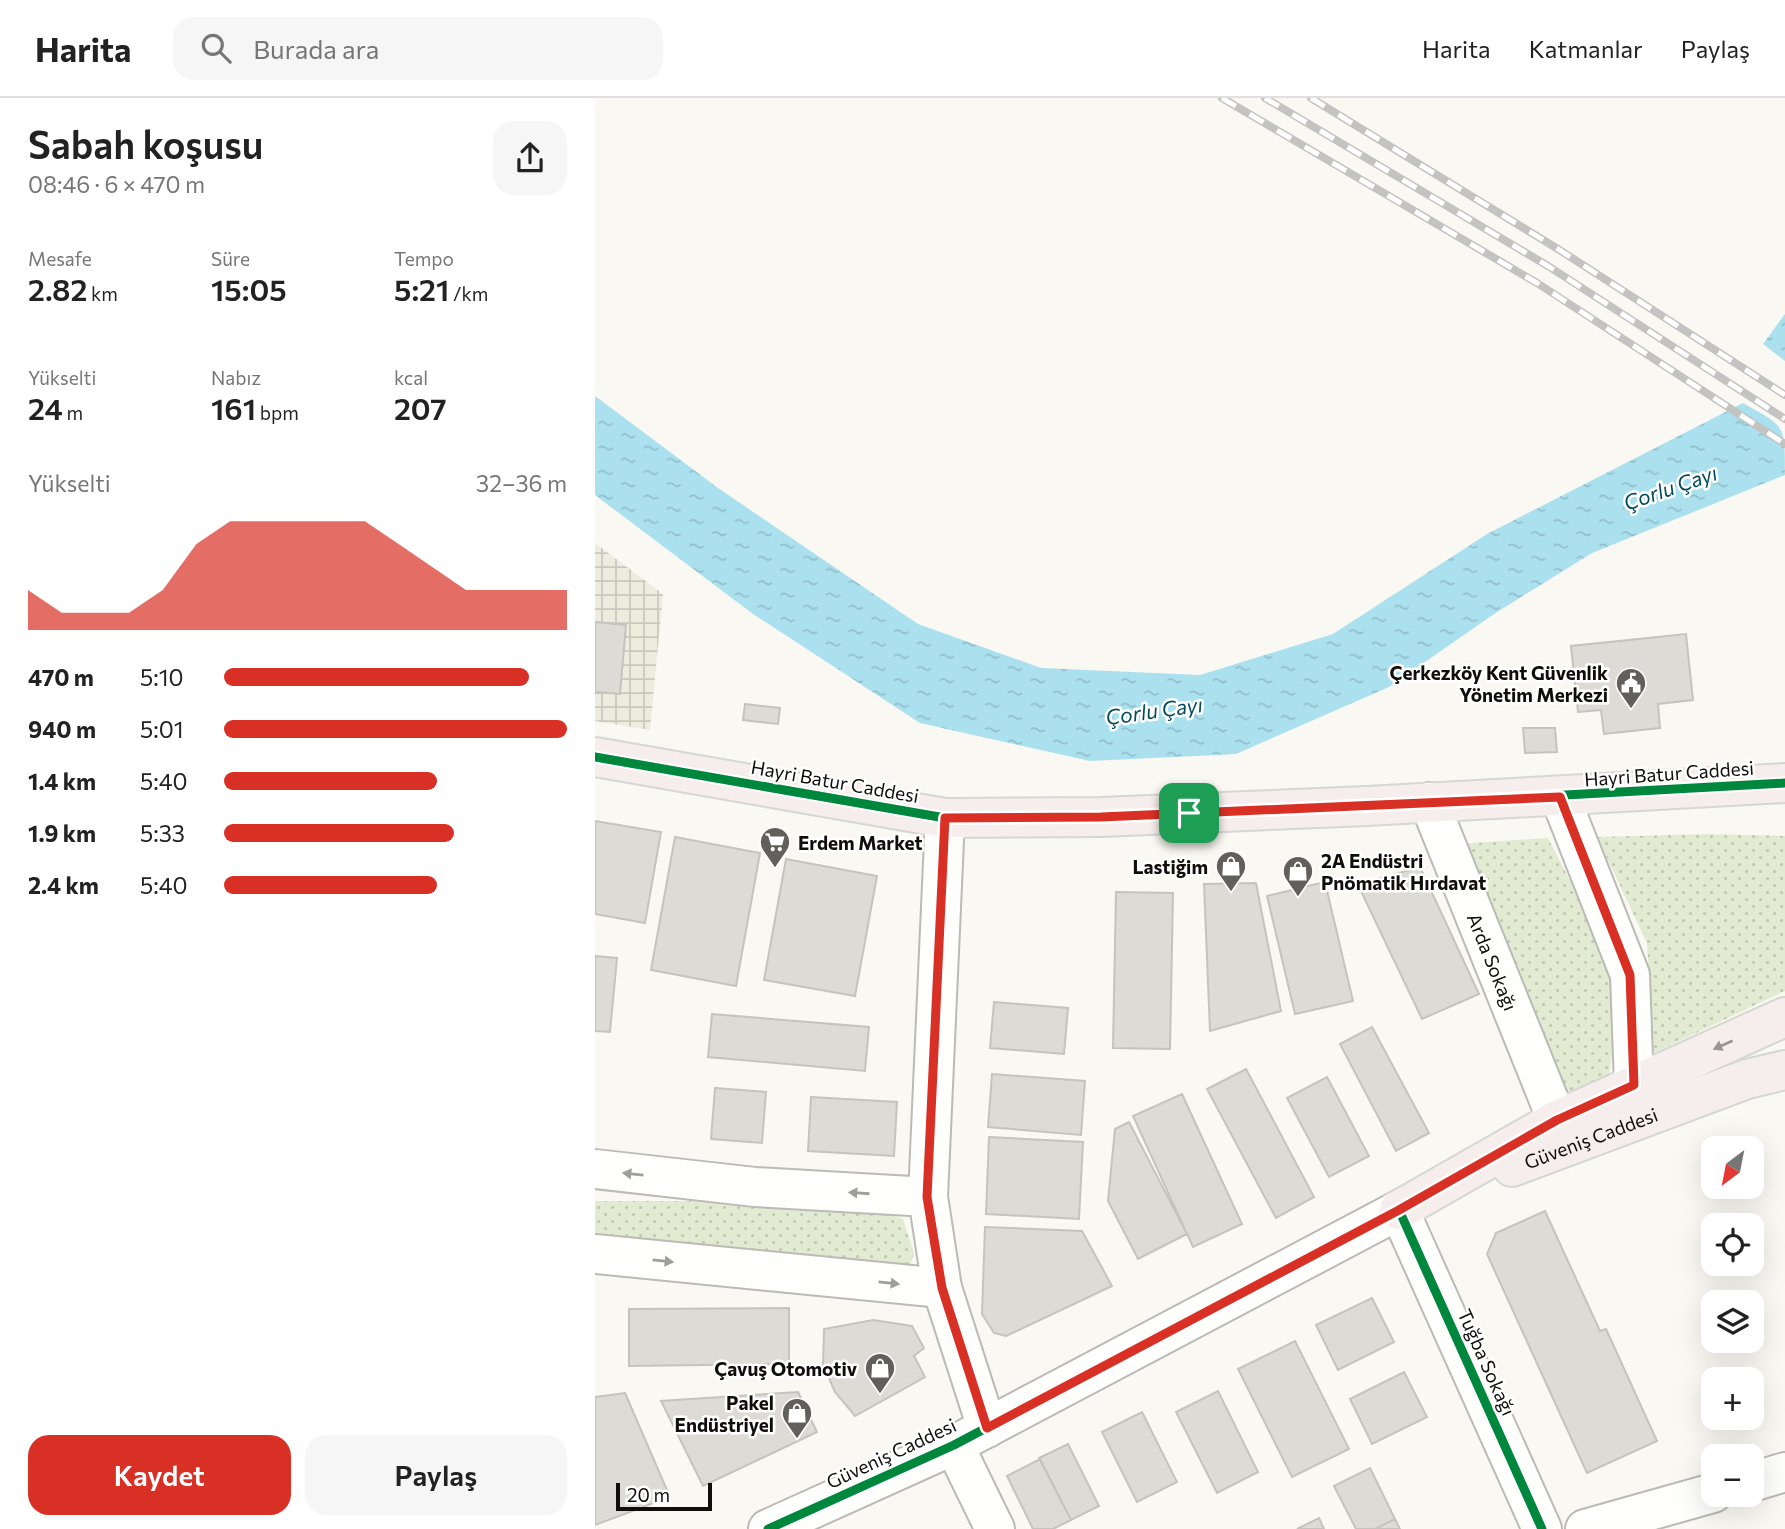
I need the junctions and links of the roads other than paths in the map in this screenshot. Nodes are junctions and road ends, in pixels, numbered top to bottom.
1 (595, 757) edge
2 (1785, 783) edge
3 (1663, 790) junction
4 (1560, 797) junction
5 (1785, 798) edge
6 (1429, 802) junction
7 (945, 818) junction
8 (1785, 1017) edge
9 (1785, 1070) edge
10 (1634, 1085) junction
11 (1557, 1120) junction
12 (595, 1170) edge
13 (927, 1197) junction
14 (1399, 1210) junction
15 (595, 1254) edge
16 (942, 1288) junction
17 (970, 1436) junction
18 (1785, 1472) edge
19 (1764, 1478) edge
20 (1701, 1496) edge
21 (768, 1529) edge
22 (995, 1529) edge
23 (1542, 1529) edge
24 (1585, 1529) edge

1 - 7 main road, Hayri Batur Caddesi
2 - 3 main road, Hayri Batur Caddesi
3 - 4 main road, Hayri Batur Caddesi
3 - 5 main road, Hayri Batur Caddesi
4 - 6 main road, Hayri Batur Caddesi
4 - 10 street
6 - 7 main road, Hayri Batur Caddesi
6 - 11 street, Arda Sokağı
7 - 13 street
8 -> 10 main road, Güveniş Caddesi
9 - 14 main road, Güveniş Caddesi
10 - 11 main road, Güveniş Caddesi
11 - 14 main road, Güveniş Caddesi
13 -> 12 street
13 - 16 street
14 - 17 street, Güveniş Caddesi
14 - 23 street, Tuğba Sokağı
15 -> 16 street
16 - 17 street
17 - 21 street, Güveniş Caddesi
17 - 22 street
18 - 19 street
20 - 24 street

